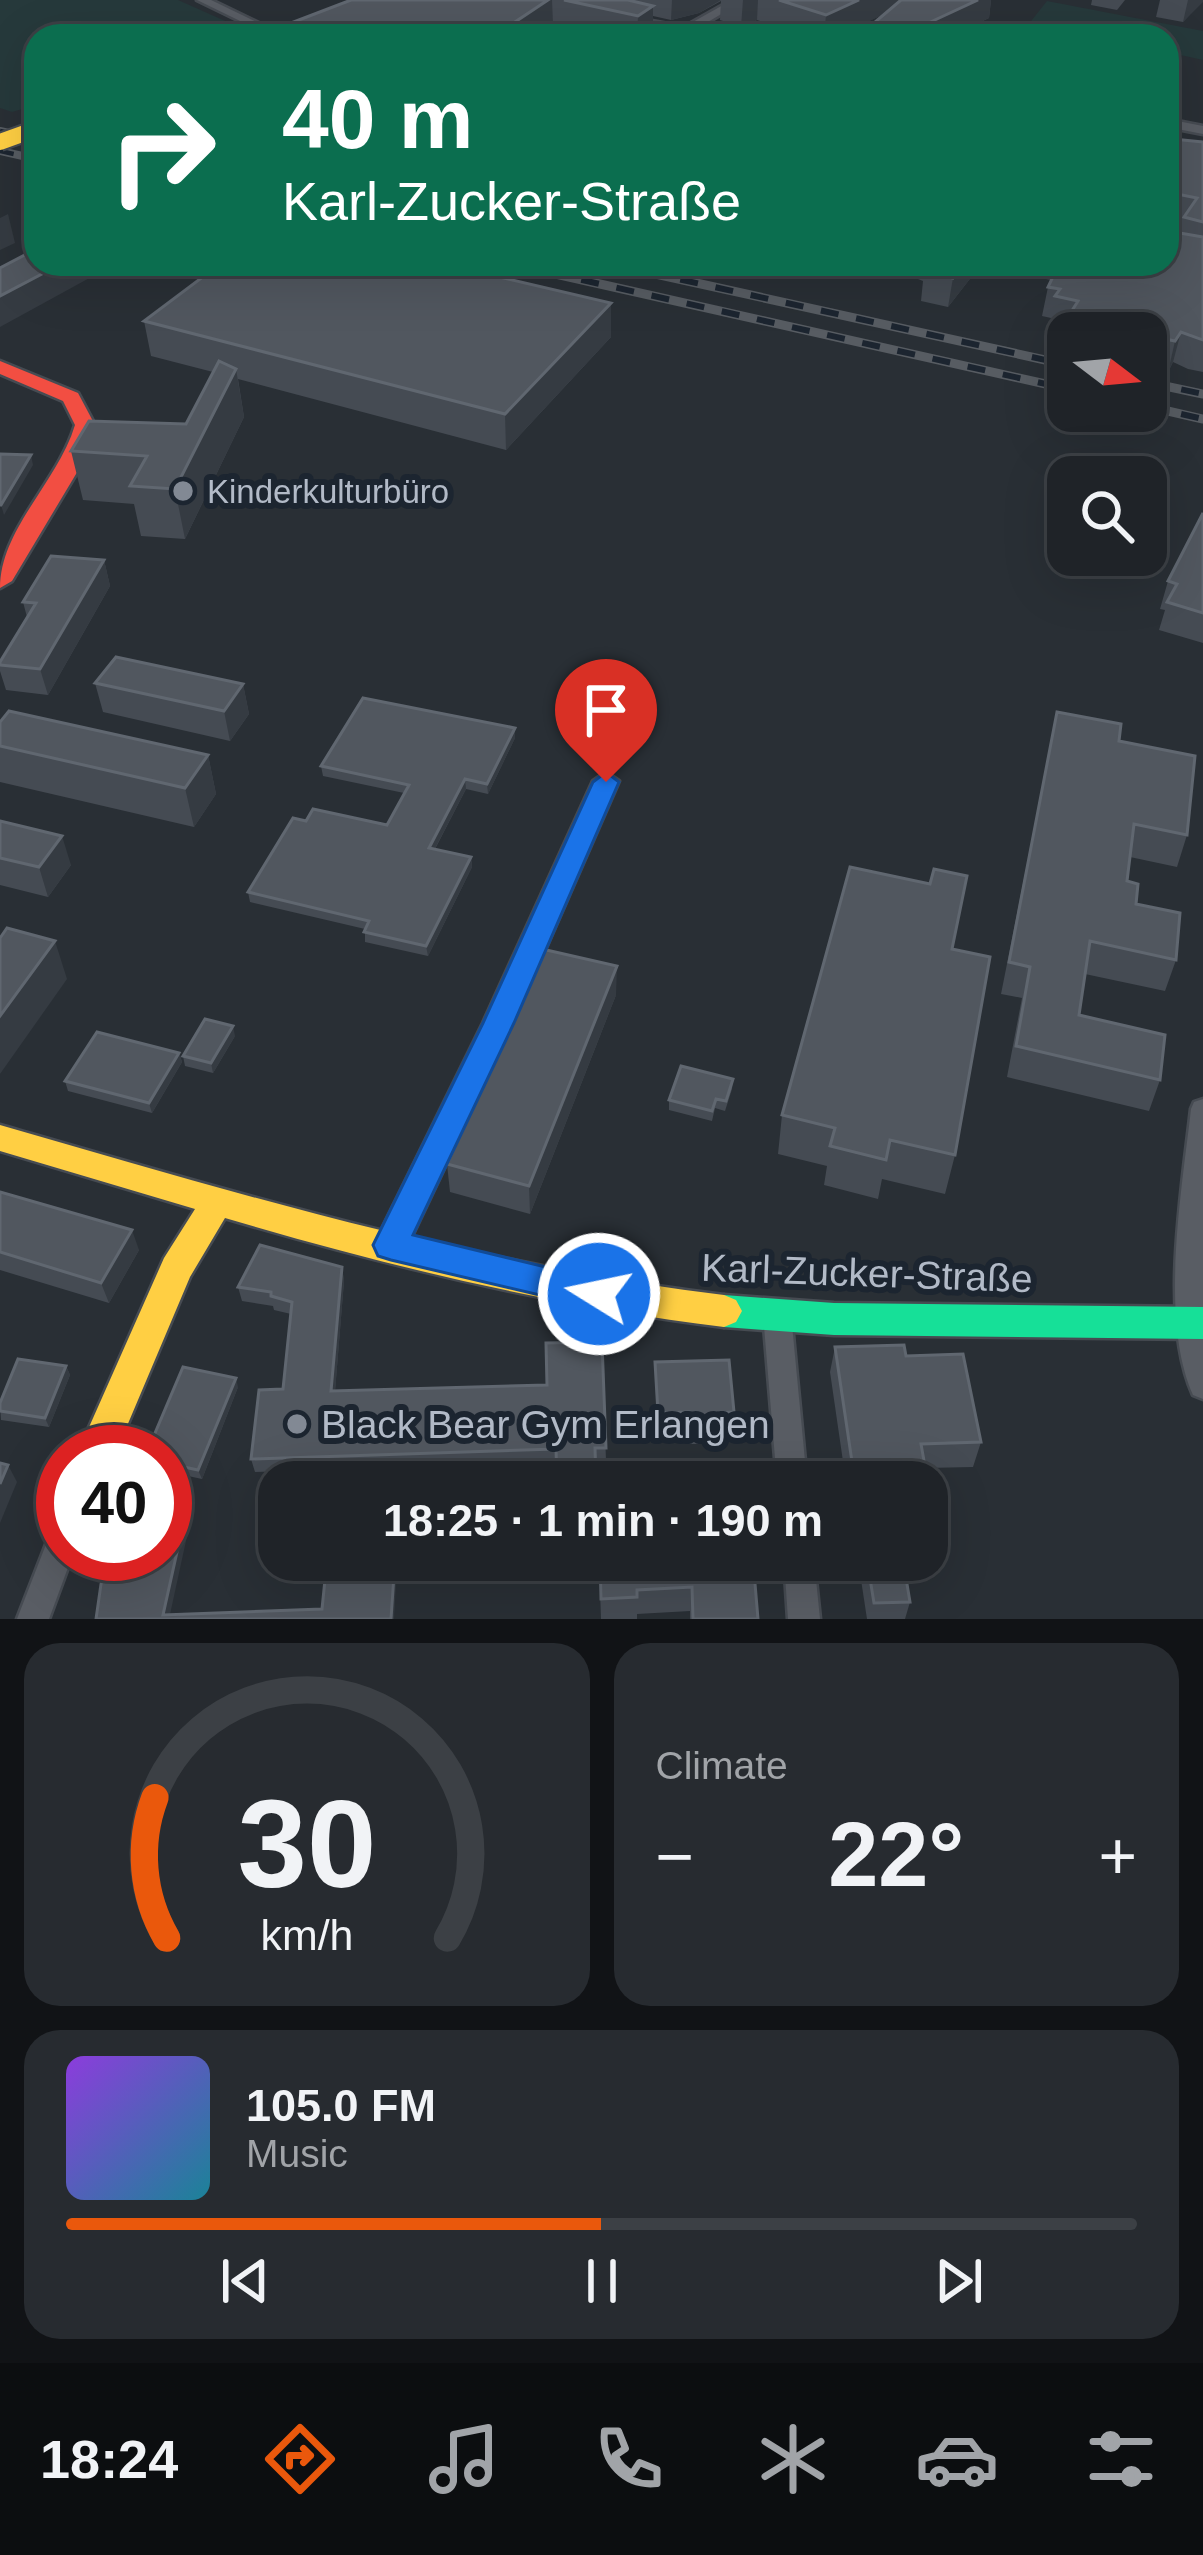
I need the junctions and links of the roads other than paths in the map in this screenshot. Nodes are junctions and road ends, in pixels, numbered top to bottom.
1 (202, 0) edge
2 (740, 0) edge
3 (614, 17) edge
4 (254, 24) edge
5 (644, 24) edge
6 (698, 24) edge
7 (0, 367) edge
8 (0, 581) edge
9 (606, 782) dead end
10 (1203, 1109) edge
11 (0, 1138) edge
12 (218, 1198) junction
13 (391, 1245) junction
14 (777, 1314) junction
15 (1198, 1322) edge
16 (1203, 1386) edge
17 (109, 1425) edge
18 (790, 1461) edge
19 (47, 1581) edge
20 (801, 1581) edge
21 (33, 1619) edge
22 (804, 1619) edge

1 - 4 street
2 - 6 street
3 - 5 street
7 - 8 street
9 - 13 street
10 - 15 street
11 - 12 street, Karl-Zucker-Straße
12 - 13 street, Karl-Zucker-Straße
12 - 17 street
13 - 14 street, Karl-Zucker-Straße
14 - 15 street, Karl-Zucker-Straße
14 - 18 street
15 - 16 street
19 - 21 street
20 - 22 street

